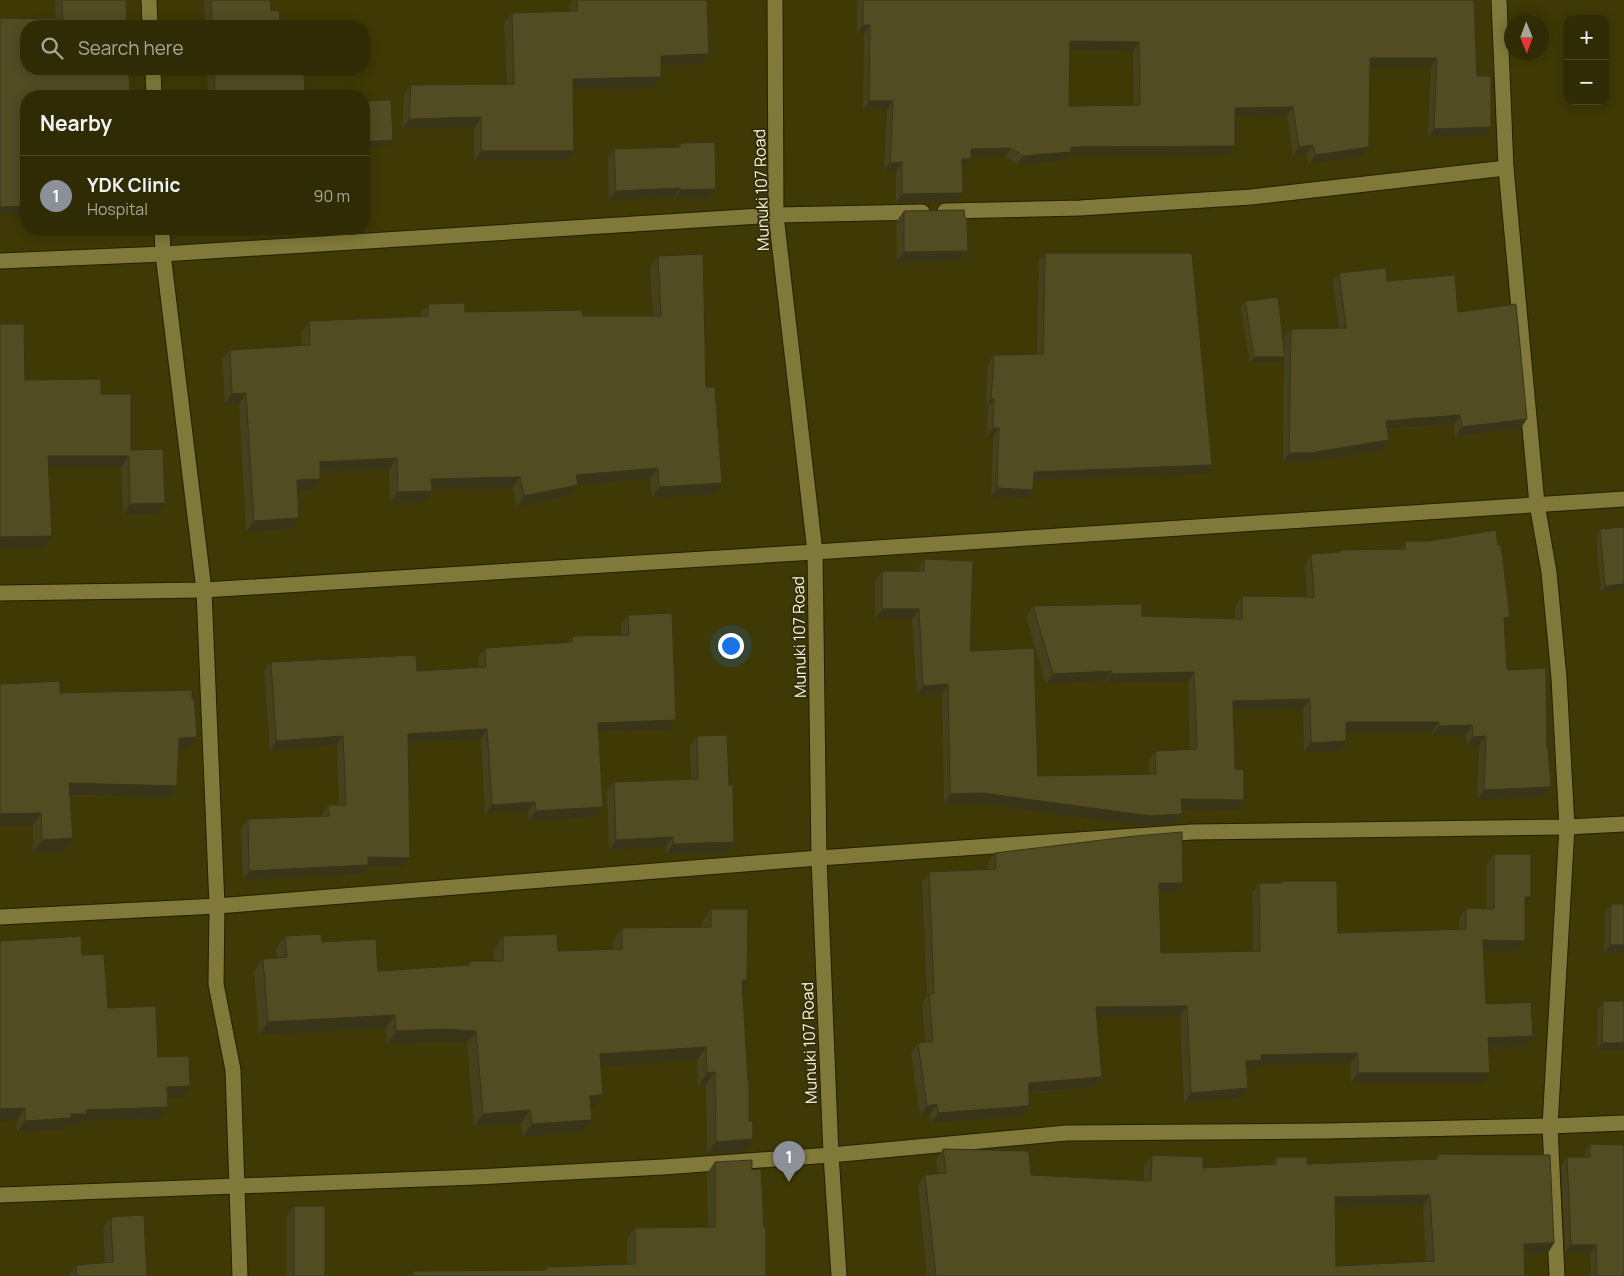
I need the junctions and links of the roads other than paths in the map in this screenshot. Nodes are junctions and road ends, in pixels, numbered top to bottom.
1 (149, 0) edge
2 (776, 0) edge
3 (1499, 0) edge
4 (150, 20) edge
5 (153, 75) edge
6 (154, 90) edge
7 (1506, 168) junction
8 (776, 215) junction
9 (162, 235) edge
10 (163, 254) junction
11 (0, 261) edge
12 (1624, 499) edge
13 (1537, 504) junction
14 (815, 552) junction
15 (204, 590) junction
16 (0, 593) edge
17 (1624, 824) edge
18 (1567, 827) junction
19 (820, 858) junction
20 (218, 906) junction
21 (0, 917) edge
22 (1624, 1122) edge
23 (1550, 1126) junction
24 (831, 1155) junction
25 (237, 1185) junction
26 (0, 1195) edge
27 (240, 1276) edge
28 (839, 1276) edge
29 (1557, 1276) edge

1 - 4 street
2 - 8 street, Munuki 107 Road
3 - 7 street
5 - 6 street
7 - 8 street
7 - 13 street
8 - 10 street
8 - 14 street, Munuki 107 Road
9 - 10 street
10 - 11 street
10 - 15 street
12 - 13 street
13 - 14 street
13 - 18 street
14 - 15 street
14 - 19 street, Munuki 107 Road
15 - 16 street
15 - 20 street
17 - 18 street
18 - 19 street
18 - 23 street
19 - 20 street
19 - 24 street, Munuki 107 Road
20 - 21 street
20 - 25 street
22 - 23 street
23 - 24 street
23 - 29 street
24 - 25 street
24 - 28 street, Munuki 107 Road
25 - 26 street
25 - 27 street

